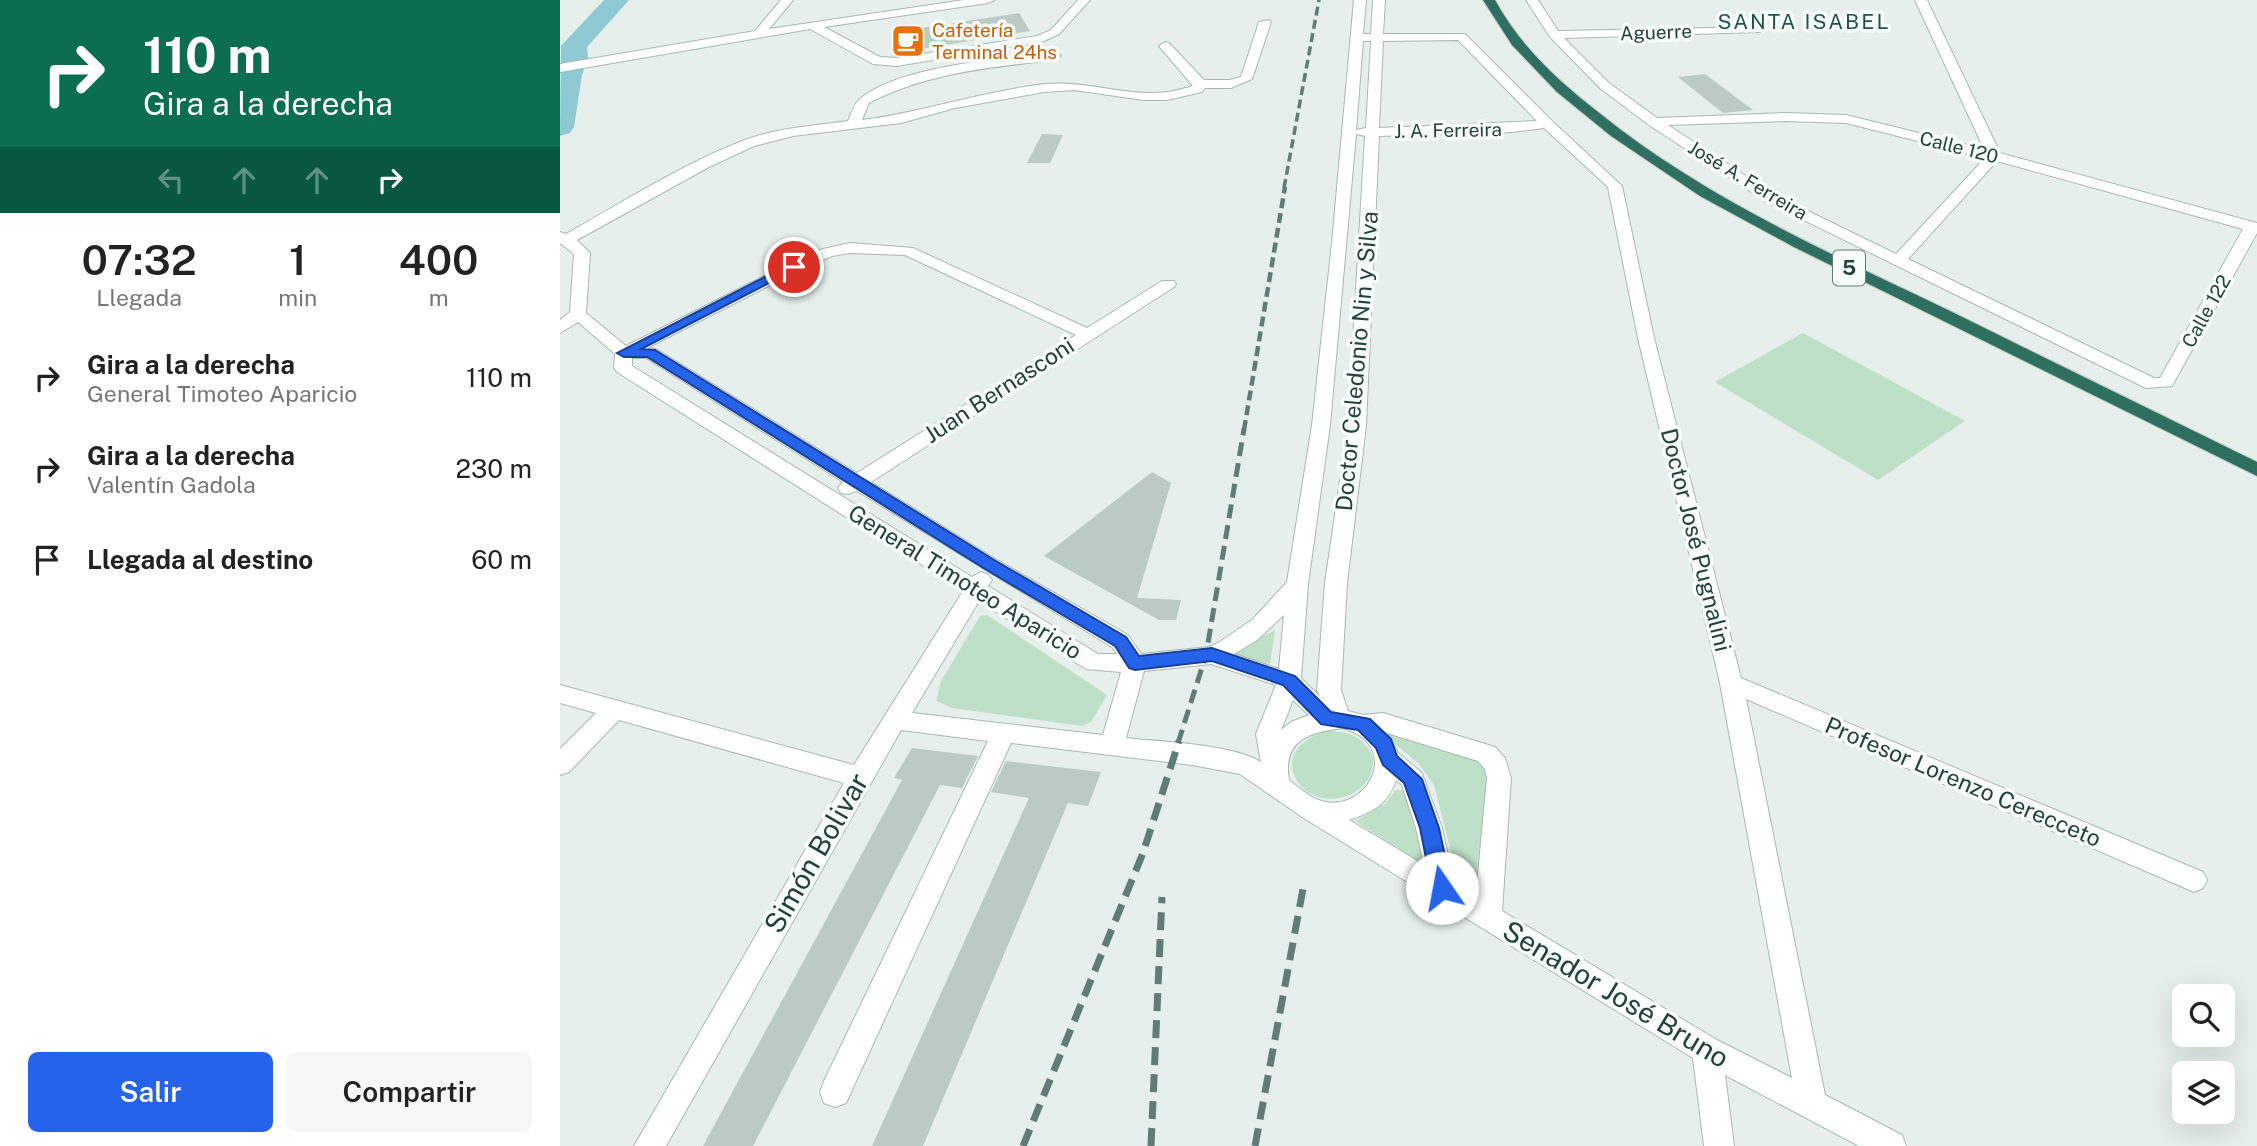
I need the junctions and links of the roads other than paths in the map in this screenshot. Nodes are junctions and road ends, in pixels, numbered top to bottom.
1 (787, 0) edge
2 (957, 0) edge
3 (988, 0) edge
4 (1084, 0) edge
5 (1360, 0) edge
6 (1379, 0) edge
7 (1532, 0) edge
8 (1921, 0) edge
9 (1492, 2) edge
10 (833, 22) junction
11 (1265, 22) dead end
12 (812, 25) junction
13 (1758, 29) dead end
14 (759, 34) junction
15 (1554, 35) junction
16 (1356, 38) junction
17 (1378, 38) junction
18 (1165, 46) dead end
19 (1057, 57) junction
20 (560, 68) edge
21 (1201, 84) junction
22 (1654, 122) junction
23 (1547, 124) junction
24 (853, 125) junction
25 (1374, 131) junction
26 (1349, 132) junction
27 (1994, 156) junction
28 (2254, 228) edge
29 (563, 239) edge
30 (1340, 243) junction
31 (1368, 243) junction
32 (1899, 261) junction
33 (1168, 284) dead end
34 (578, 314) junction
35 (560, 328) edge
36 (1087, 334) junction
37 (624, 353) junction
38 (2152, 384) joint
39 (1321, 425) junction
40 (1357, 426) junction
41 (2257, 470) edge
42 (858, 482) junction
43 (832, 499) junction
44 (990, 565) junction
45 (1297, 584) junction
46 (975, 590) junction
47 (1212, 654) junction
48 (1135, 663) junction
49 (1289, 681) junction
50 (1731, 684) junction
51 (560, 694) edge
52 (613, 710) junction
53 (1333, 719) junction
54 (894, 720) junction
55 (1364, 724) junction
56 (1004, 733) junction
57 (1112, 747) junction
58 (1389, 760) junction
59 (560, 765) edge
60 (860, 777) junction
61 (1276, 777) junction
62 (1311, 810) junction
63 (2194, 880) dead end
64 (1442, 888) junction
65 (1488, 916) junction
66 (1707, 1050) junction
67 (835, 1092) dead end
68 (1812, 1106) junction
69 (649, 1146) edge
70 (1719, 1146) edge
71 (1891, 1146) edge

1 - 14 street
2 - 10 street
3 - 10 street
4 - 12 street
5 - 16 street, Doctor Celedonio Nin y Silva
6 - 17 street, Doctor Celedonio Nin y Silva
7 - 15 street, José A. Ferreira
8 - 27 street
9 - 41 highway, 5
10 - 12 street
11 - 21 street
12 - 14 street
13 - 15 street, Aguerre
14 - 20 street
15 - 22 street, José A. Ferreira
16 - 17 street
16 - 26 street, Doctor Celedonio Nin y Silva
17 - 23 street, Doctor José Pugnalini
17 - 25 street, Doctor Celedonio Nin y Silva
18 - 21 street
19 - 21 street
19 - 24 street
19 - 24 street
22 - 27 street, Calle 120
22 - 32 street, José A. Ferreira
23 - 25 street, J. A. Ferreira
23 - 50 street, Doctor José Pugnalini
24 - 29 street
25 - 26 street, J. A. Ferreira
25 - 31 street, Doctor Celedonio Nin y Silva
26 - 30 street, Doctor Celedonio Nin y Silva
27 - 28 street, Calle 120
27 - 32 street
28 - 38 street, Calle 122
29 - 34 street
30 - 31 street
30 - 39 street, Doctor Celedonio Nin y Silva
31 - 40 street, Doctor Celedonio Nin y Silva
32 - 38 street, José A. Ferreira
33 - 36 street, Juan Bernasconi
34 - 35 street
34 - 37 street, General Timoteo Aparicio
36 - 37 street
36 - 42 street, Juan Bernasconi
37 - 42 street, General Timoteo Aparicio
37 - 43 street, General Timoteo Aparicio
39 - 40 street
39 - 45 street, Doctor Celedonio Nin y Silva
40 - 53 street, Doctor Celedonio Nin y Silva
42 - 43 street, Juan Bernasconi
42 - 44 street, General Timoteo Aparicio
43 - 46 street, General Timoteo Aparicio
44 - 46 street, Simón Bolivar
44 - 48 street, General Timoteo Aparicio
45 - 47 street
45 - 49 street, Doctor Celedonio Nin y Silva
46 - 48 street, General Timoteo Aparicio
46 - 54 street, Simón Bolivar
47 - 48 street
47 - 49 street
48 - 57 street
49 - 53 street
49 - 61 street, Doctor Celedonio Nin y Silva
50 - 63 street, Profesor Lorenzo Cerecceto
50 - 68 street, Doctor José Pugnalini
51 - 52 street
52 - 59 street
52 - 60 street
53 - 55 street
53 - 61 street
54 - 56 street
54 - 60 street, Simón Bolivar
55 - 58 street
55 - 65 street
56 - 57 street
56 - 67 street
57 - 61 street
58 - 62 street
58 - 64 street
60 - 69 street, Simón Bolivar
61 - 62 street
62 - 64 street, Senador José Bruno
64 - 65 street, Senador José Bruno
65 - 66 street, Senador José Bruno
66 - 68 street, Senador José Bruno
66 - 70 street
68 - 71 street, Senador José Bruno

